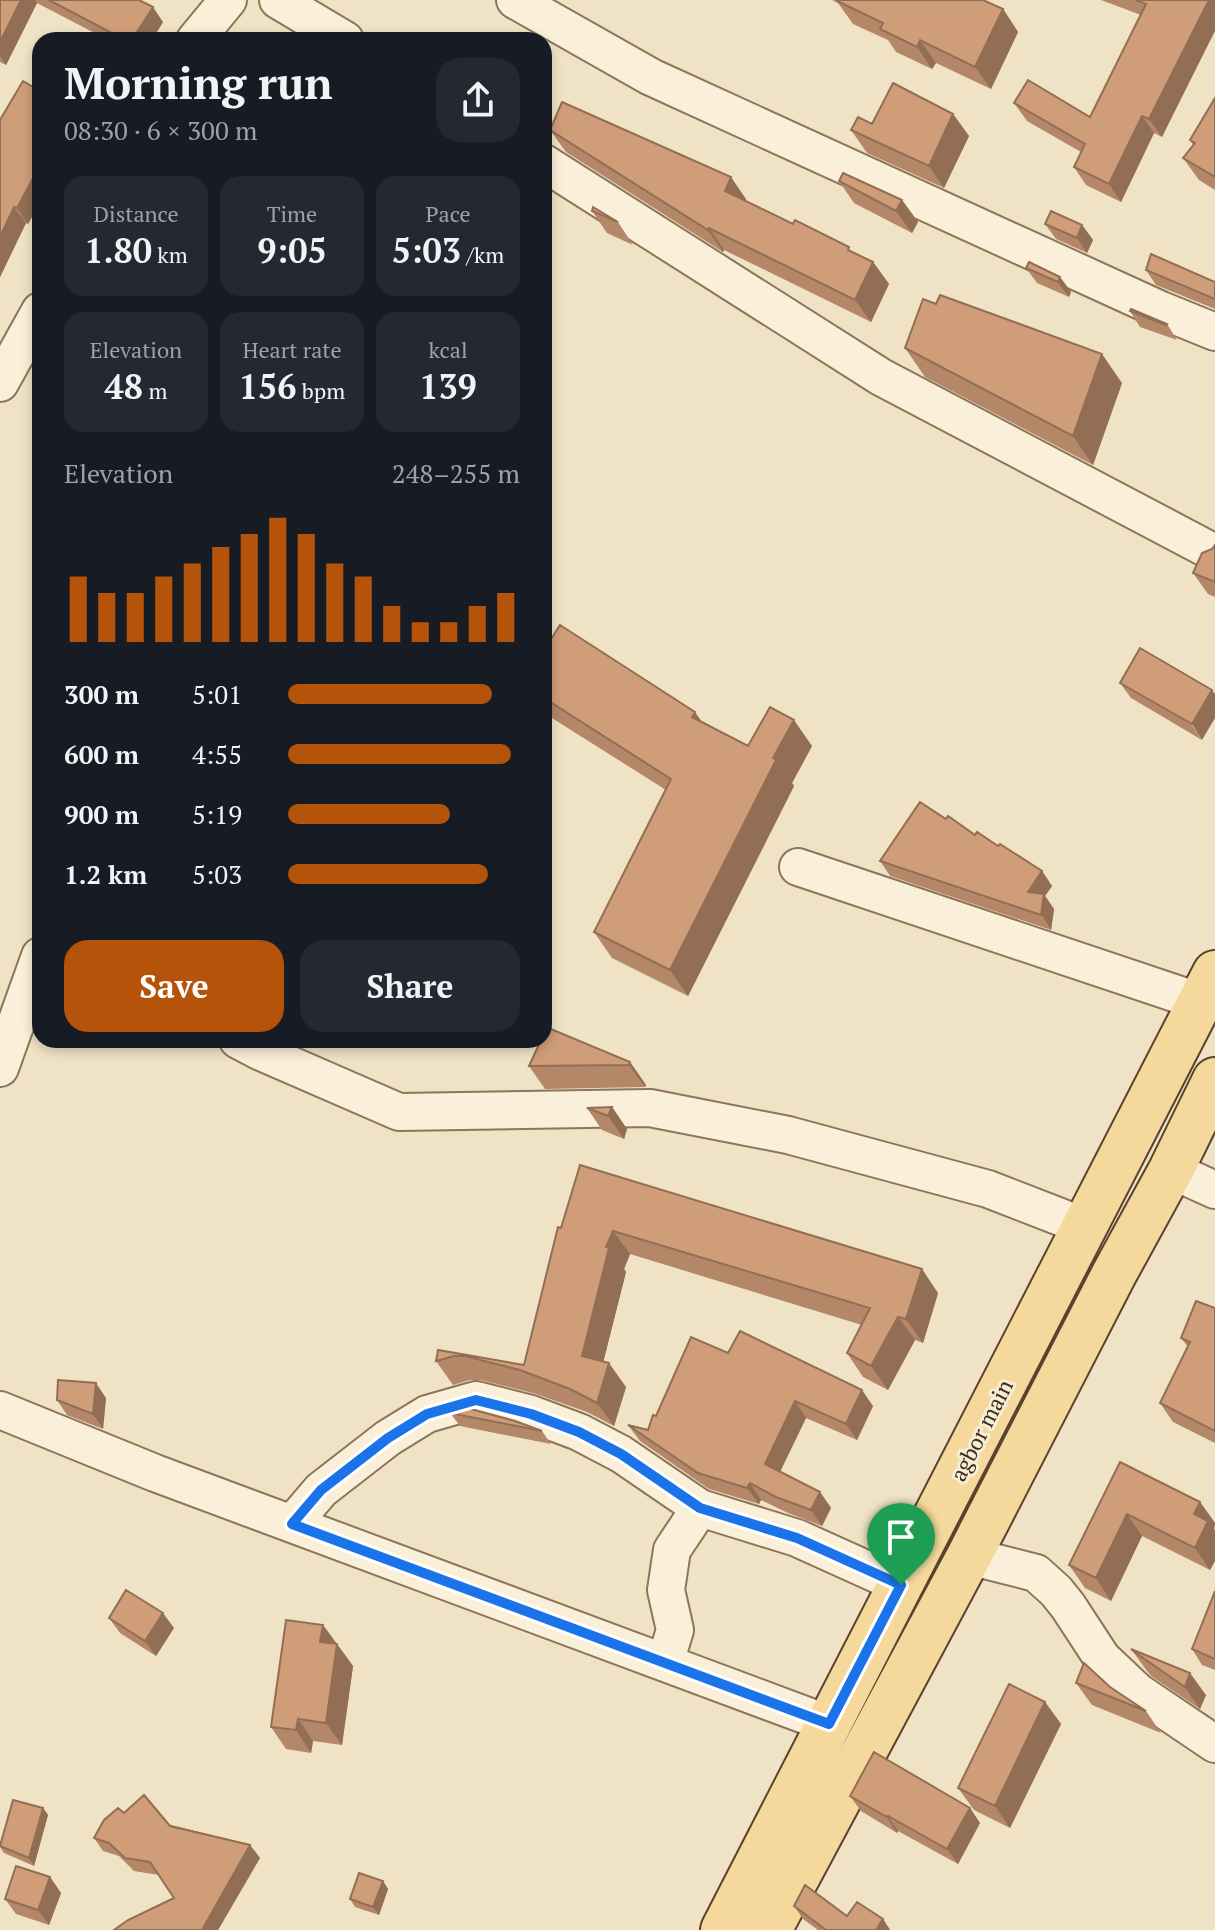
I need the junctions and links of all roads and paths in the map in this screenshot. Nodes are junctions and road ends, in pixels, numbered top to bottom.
1 (228, 0) edge
2 (278, 0) edge
3 (515, 0) edge
4 (202, 32) edge
5 (332, 32) edge
6 (552, 168) edge
7 (32, 325) edge
8 (1215, 332) edge
9 (0, 383) edge
10 (1215, 553) edge
11 (798, 867) dead end
12 (32, 978) edge
13 (1208, 987) edge
14 (253, 1048) edge
15 (0, 1068) edge
16 (1215, 1080) edge
17 (1171, 1170) junction
18 (1215, 1190) edge
19 (1086, 1227) junction
20 (0, 1410) edge
21 (700, 1508) junction
22 (292, 1524) junction
23 (969, 1556) junction
24 (901, 1585) junction
25 (665, 1663) junction
26 (829, 1724) junction
27 (1215, 1744) edge
28 (723, 1930) edge
29 (769, 1930) edge

1 - 4 street
2 - 5 street
3 - 8 street
6 - 10 street
7 - 9 street
11 - 13 street
12 - 15 street
13 - 19 main road, agbor main
14 - 19 street
16 - 17 main road
17 - 18 street
17 - 23 main road
19 - 24 main road, agbor main
20 - 22 street
21 - 22 street
21 - 24 street
21 - 25 street
22 - 25 street
23 - 27 street
23 - 29 main road
24 - 26 main road, agbor main
25 - 26 street
26 - 28 main road, agbor main

